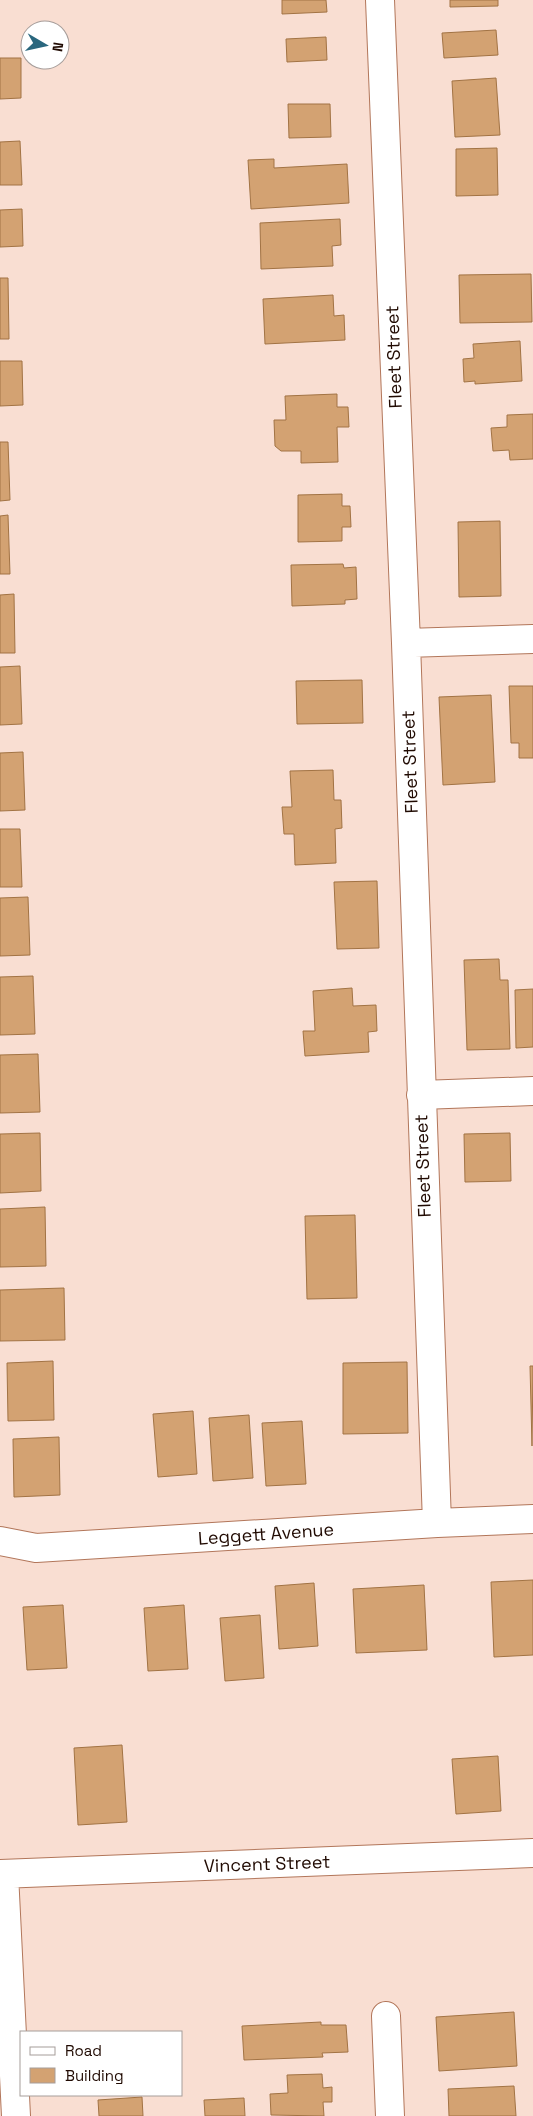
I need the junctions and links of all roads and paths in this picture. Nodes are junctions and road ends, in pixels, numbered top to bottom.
1 (380, 0) edge
2 (533, 639) edge
3 (406, 643) junction
4 (533, 1091) edge
5 (421, 1095) junction
6 (533, 1520) edge
7 (437, 1523) junction
8 (0, 1541) edge
9 (533, 1853) edge
10 (2, 1874) edge
11 (386, 2016) dead end
12 (16, 2116) edge
13 (390, 2116) edge

1 - 3 street, Fleet Street
2 - 3 street
3 - 5 street, Fleet Street
4 - 5 street
5 - 7 street, Fleet Street
6 - 7 street, Leggett Avenue
7 - 8 street, Leggett Avenue
9 - 10 street, Vincent Street
10 - 12 street
11 - 13 street

